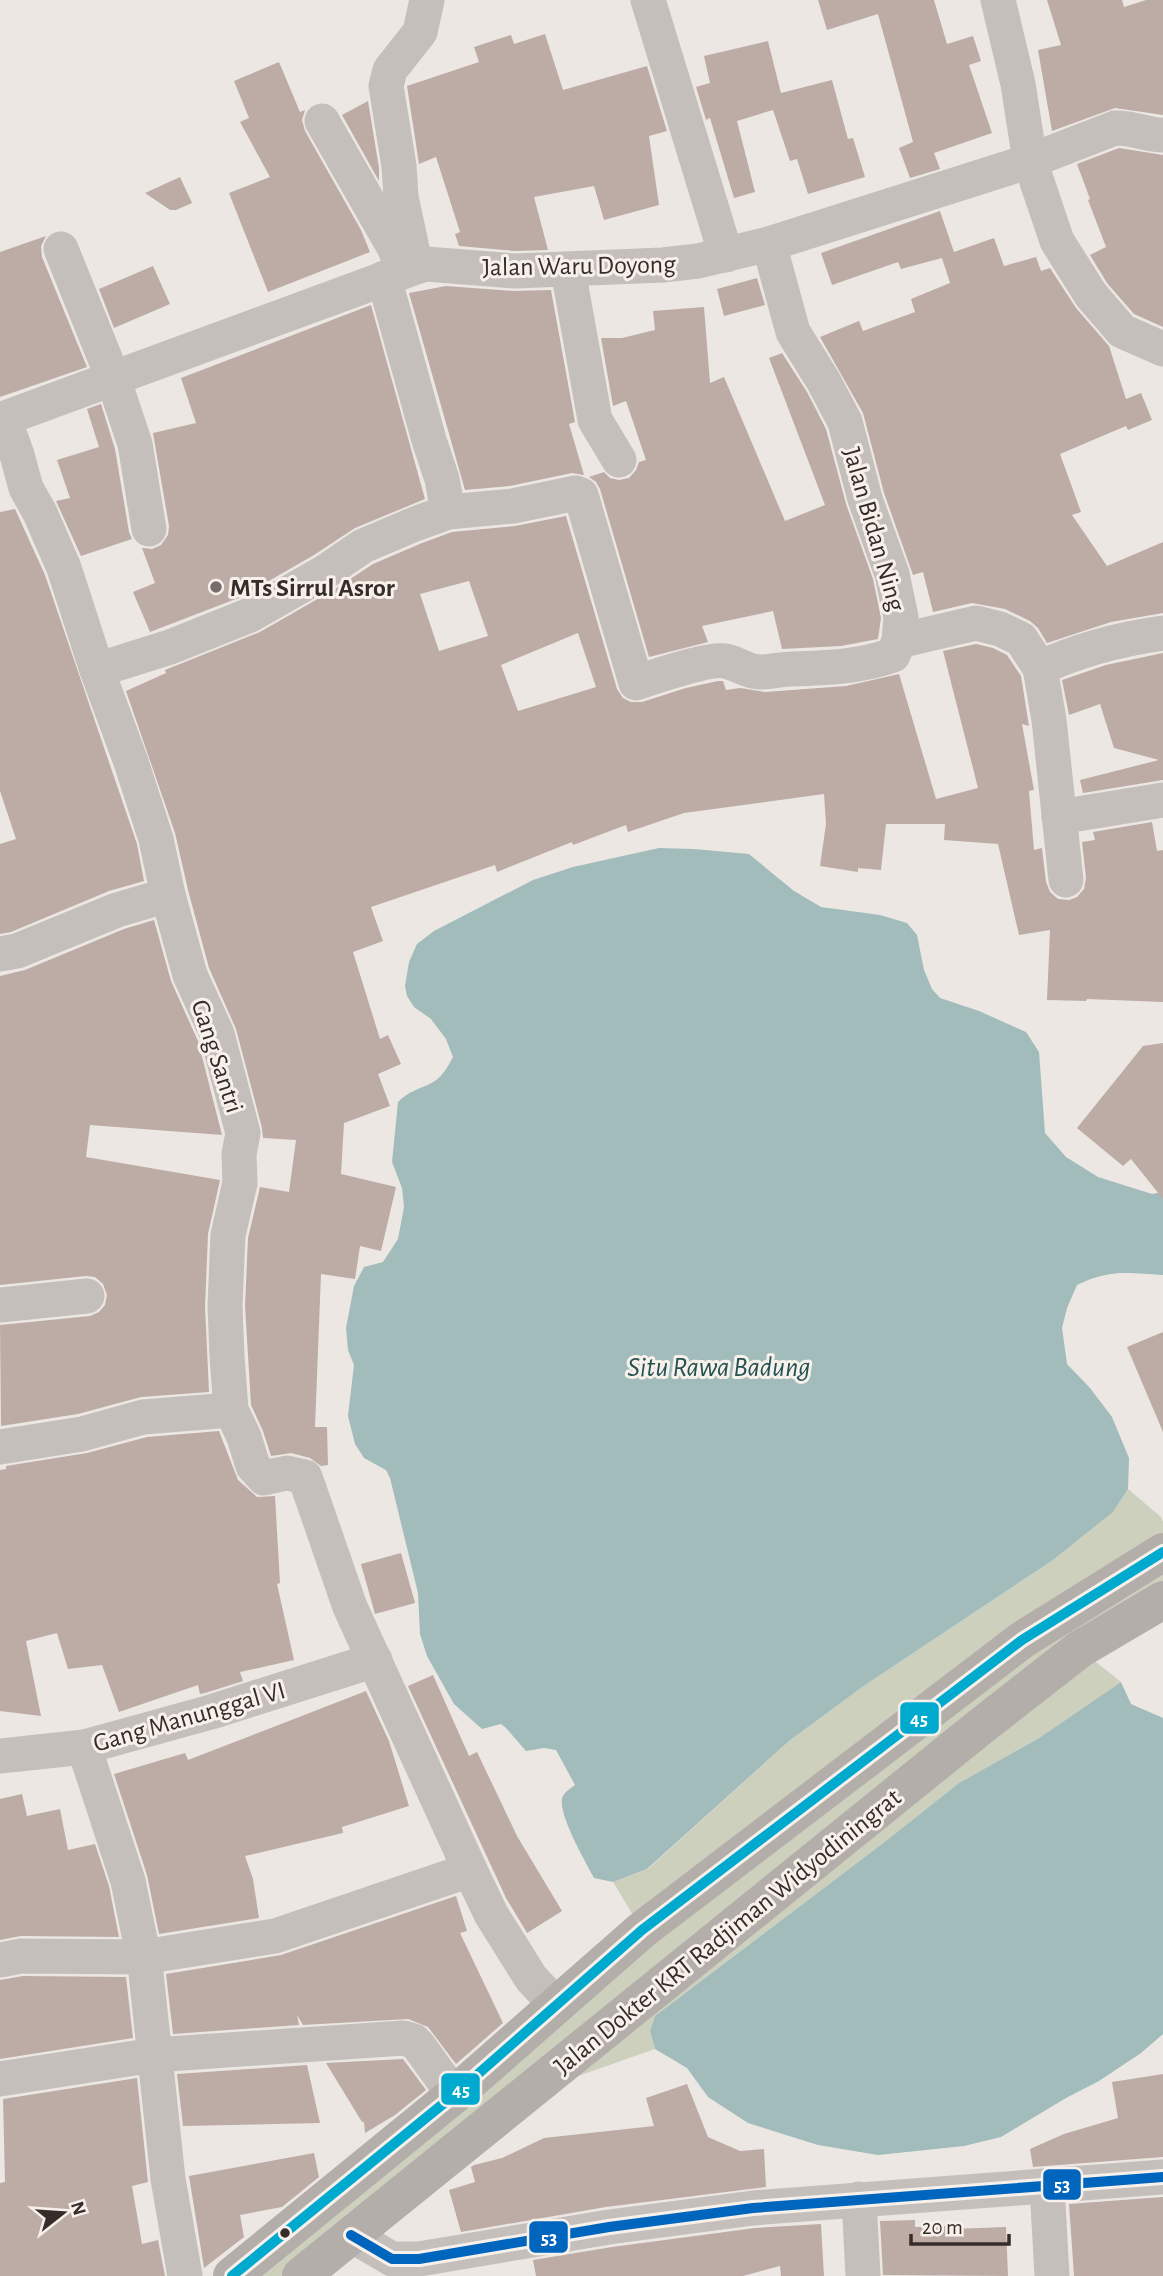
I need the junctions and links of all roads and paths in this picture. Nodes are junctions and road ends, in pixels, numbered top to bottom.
1 (427, 0) edge
2 (648, 0) edge
3 (998, 0) edge
4 (322, 121) dead end
5 (1163, 135) edge
6 (1030, 161) junction
7 (769, 244) junction
8 (61, 248) dead end
9 (726, 256) junction
10 (568, 270) junction
11 (402, 272) junction
12 (1163, 349) edge
13 (113, 378) junction
14 (2, 419) edge
15 (619, 460) dead end
16 (448, 512) junction
17 (149, 529) dead end
18 (1163, 632) edge
19 (899, 641) junction
20 (1040, 668) junction
21 (97, 670) junction
22 (1163, 800) edge
23 (1059, 817) junction
24 (1066, 880) dead end
25 (168, 895) junction
26 (0, 954) edge
27 (87, 1296) dead end
28 (0, 1305) edge
29 (231, 1410) junction
30 (0, 1447) edge
31 (1163, 1552) edge
32 (1163, 1600) edge
33 (375, 1660) junction
34 (84, 1748) junction
35 (0, 1756) edge
36 (470, 1870) junction
37 (143, 1957) junction
38 (0, 1960) edge
39 (556, 2005) junction
40 (154, 2055) junction
41 (0, 2079) edge
42 (454, 2095) junction
43 (1163, 2177) edge
44 (1047, 2186) junction
45 (859, 2199) junction
46 (351, 2235) junction
47 (501, 2261) edge
48 (185, 2276) edge
49 (232, 2276) edge
50 (302, 2276) edge
51 (863, 2276) edge
52 (1052, 2276) edge

1 - 11 street
2 - 9 street
3 - 6 street
4 - 11 street
5 - 6 street, Jalan Waru Doyong
6 - 7 street, Jalan Waru Doyong
6 - 12 street
7 - 9 street, Jalan Waru Doyong
7 - 19 street, Jalan Bidan Ning
8 - 13 street
9 - 10 street, Jalan Waru Doyong
10 - 11 street, Jalan Waru Doyong
10 - 15 street
11 - 13 street, Jalan Waru Doyong
11 - 16 street
13 - 14 street, Jalan Waru Doyong
13 - 17 street
14 - 21 street, Gang Santri
16 - 19 street, Jalan Bidan Ning
16 - 21 street
18 - 20 street
19 - 20 street
20 - 23 street
21 - 25 street, Gang Santri
22 - 23 street
23 - 24 street
25 - 26 street
25 - 29 street, Gang Santri
27 - 28 street
29 - 30 street
29 - 33 street, Gang Santri
31 - 39 main road, Jalan Dokter KRT Radjiman Widyodiningrat
32 - 46 main road, Jalan Dokter KRT Radjiman Widyodiningrat
33 - 34 street, Gang Manunggal VI
33 - 36 street
34 - 35 street, Gang Manunggal VI
34 - 37 street
36 - 37 street
36 - 39 street
37 - 38 street
37 - 40 street
39 - 42 main road, Jalan Dokter KRT Radjiman Widyodiningrat
40 - 41 street
40 - 42 street
40 - 48 street
42 - 49 main road, Jalan Dokter KRT Radjiman Widyodiningrat
43 - 44 street
44 - 45 street
44 - 52 street
45 - 47 street
45 - 51 street
46 - 47 street
46 - 50 main road, Jalan Dokter KRT Radjiman Widyodiningrat

